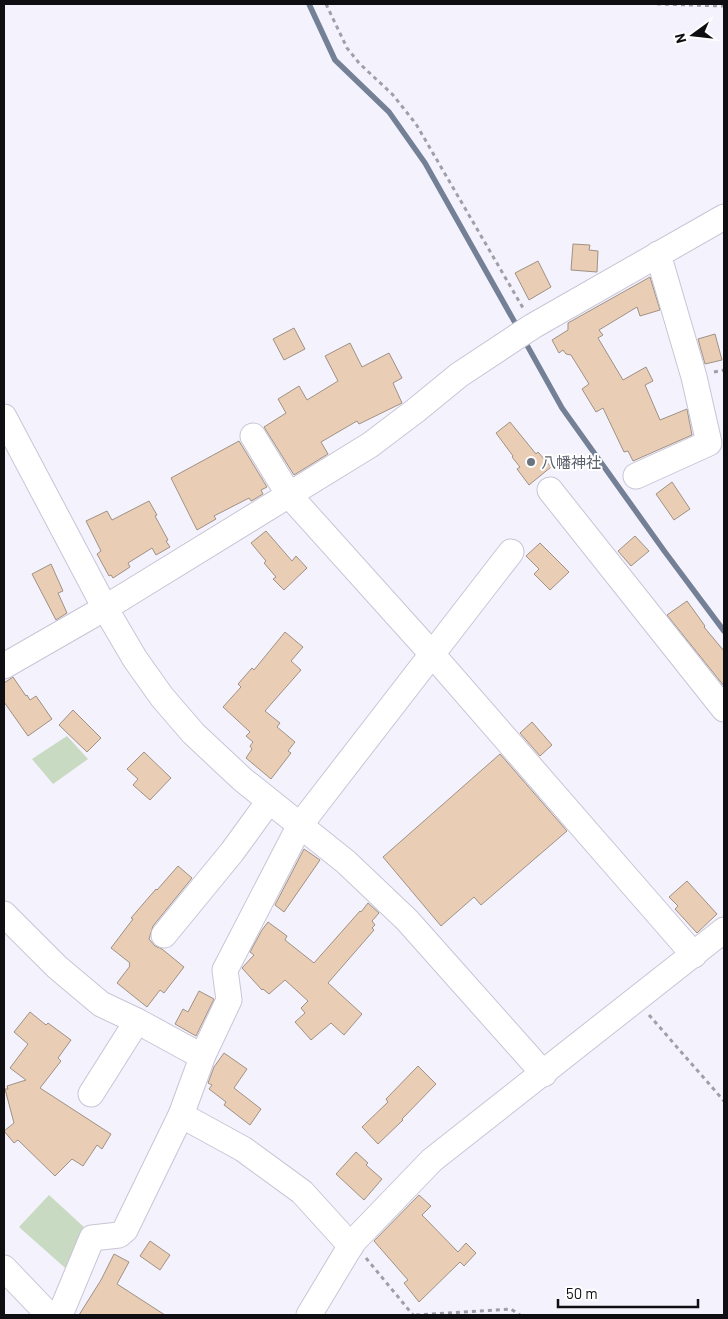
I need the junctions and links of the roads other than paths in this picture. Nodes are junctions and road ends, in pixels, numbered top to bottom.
1 (724, 217) edge
2 (658, 254) junction
3 (4, 417) edge
4 (253, 436) dead end
5 (636, 476) dead end
6 (550, 490) dead end
7 (289, 495) junction
8 (511, 552) dead end
9 (105, 608) junction
10 (432, 654) junction
11 (4, 666) edge
12 (724, 709) edge
13 (269, 802) junction
14 (300, 825) junction
15 (4, 914) edge
16 (724, 930) edge
17 (164, 935) dead end
18 (694, 955) junction
19 (138, 1021) junction
20 (203, 1055) junction
21 (544, 1074) junction
22 (91, 1094) dead end
23 (181, 1115) junction
24 (352, 1244) junction
25 (4, 1268) edge
26 (49, 1315) edge
27 (60, 1315) edge
28 (309, 1315) edge

1 - 2 street
2 - 5 street
2 - 7 street
3 - 9 street
4 - 7 street
6 - 12 street
7 - 9 street
7 - 10 street
8 - 10 street
9 - 11 street
9 - 13 street
10 - 14 street
10 - 18 street
13 - 14 street
13 - 17 street
14 - 20 street
14 - 21 street
15 - 19 street
16 - 18 street
18 - 21 street
19 - 20 street
19 - 22 street
20 - 23 street
21 - 24 street
23 - 24 street
23 - 27 street
24 - 28 street
25 - 26 street

